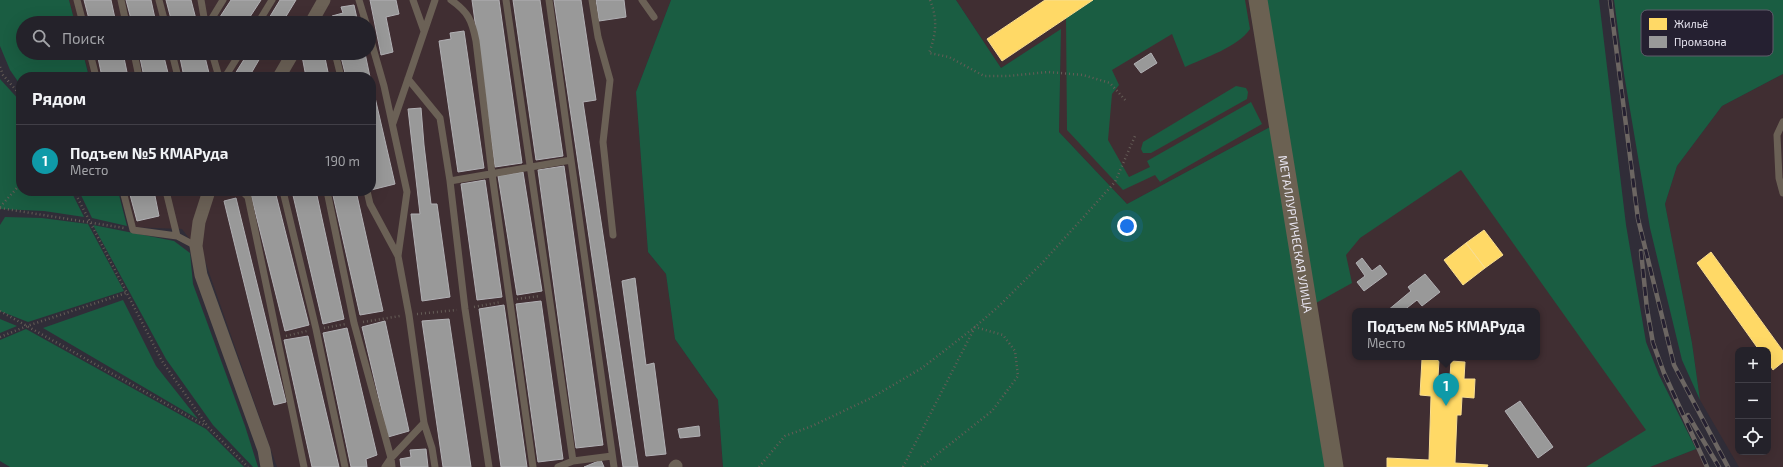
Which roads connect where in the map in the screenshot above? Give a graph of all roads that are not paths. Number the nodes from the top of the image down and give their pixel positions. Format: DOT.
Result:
graph roads {
  1 [pos="77,0"];
  2 [pos="121,0"];
  3 [pos="159,0"];
  4 [pos="201,0"];
  5 [pos="223,0"];
  6 [pos="272,0"];
  7 [pos="324,0"];
  8 [pos="359,0"];
  9 [pos="413,0"];
  10 [pos="435,0"];
  11 [pos="451,0"];
  12 [pos="506,0"];
  13 [pos="549,0"];
  14 [pos="592,0"];
  15 [pos="642,0"];
  16 [pos="1258,0"];
  17 [pos="81,16"];
  18 [pos="124,16"];
  19 [pos="163,16"];
  20 [pos="204,16"];
  21 [pos="213,16"];
  22 [pos="262,16"];
  23 [pos="315,16"];
  24 [pos="364,16"];
  25 [pos="654,17"];
  26 [pos="424,31"];
  27 [pos="92,60"];
  28 [pos="135,60"];
  29 [pos="174,60"];
  30 [pos="214,60"];
  31 [pos="236,60"];
  32 [pos="289,60"];
  33 [pos="337,60"];
  34 [pos="376,60"];
  35 [pos="95,72"];
  36 [pos="138,72"];
  37 [pos="177,72"];
  38 [pos="218,72"];
  39 [pos="228,72"];
  40 [pos="282,72"];
  41 [pos="340,72"];
  42 [pos="408,79"];
  43 [pos="1783,122"];
  44 [pos="393,124"];
  45 [pos="571,160"];
  46 [pos="531,168"];
  47 [pos="492,174"];
  48 [pos="450,181"];
  49 [pos="1783,193"];
  50 [pos="125,196"];
  51 [pos="167,196"];
  52 [pos="207,196"];
  53 [pos="247,196"];
  54 [pos="284,196"];
  55 [pos="328,196"];
  56 [pos="368,196"];
  57 [pos="613,235"];
  58 [pos="177,236"];
  59 [pos="196,246"];
  60 [pos="398,256"];
  61 [pos="424,423"];
  62 [pos="612,456"];
  63 [pos="390,458"];
  64 [pos="573,461"];
  65 [pos="268,467"];
  66 [pos="304,467"];
  67 [pos="345,467"];
  68 [pos="385,467"];
  69 [pos="392,467"];
  70 [pos="435,467"];
  71 [pos="489,467"];
  72 [pos="533,467"];
  73 [pos="558,467"];
  74 [pos="614,467"];
  75 [pos="1334,467"];
  1 -- 17 [label="lane"];
  2 -- 18 [label="lane"];
  3 -- 19 [label="lane"];
  4 -- 20 [label="lane"];
  5 -- 21 [label="lane"];
  6 -- 22 [label="lane"];
  7 -- 23 [label="street"];
  8 -- 24 [label="lane"];
  9 -- 26 [label="lane"];
  10 -- 26 [label="lane"];
  11 -- 47 [label="lane"];
  12 -- 46 [label="lane"];
  13 -- 45 [label="lane"];
  14 -- 57 [label="lane"];
  15 -- 25 [label="lane"];
  16 -- 75 [label="street, МЕТАЛЛУРГИЧЕСКАЯ УЛИЦА"];
  26 -- 42 [label="lane"];
  27 -- 35 [label="lane"];
  28 -- 36 [label="lane"];
  29 -- 37 [label="lane"];
  30 -- 38 [label="lane"];
  31 -- 39 [label="lane"];
  32 -- 40 [label="street"];
  33 -- 41 [label="lane"];
  34 -- 44 [label="lane"];
  42 -- 44 [label="lane"];
  42 -- 48 [label="lane"];
  43 -- 49 [label="lane"];
  44 -- 60 [label="lane"];
  45 -- 46 [label="lane"];
  45 -- 62 [label="lane"];
  46 -- 47 [label="lane"];
  46 -- 64 [label="lane"];
  47 -- 48 [label="lane"];
  47 -- 72 [label="lane"];
  48 -- 71 [label="lane"];
  50 -- 58 [label="lane"];
  51 -- 58 [label="lane"];
  52 -- 59 [label="street"];
  53 -- 66 [label="lane"];
  54 -- 67 [label="lane"];
  55 -- 63 [label="lane"];
  56 -- 60 [label="lane"];
  58 -- 59 [label="lane"];
  59 -- 65 [label="street"];
  60 -- 61 [label="lane"];
  61 -- 63 [label="lane"];
  61 -- 70 [label="lane"];
  62 -- 64 [label="lane"];
  62 -- 74 [label="lane"];
  63 -- 68 [label="lane"];
  63 -- 69 [label="lane"];
  64 -- 73 [label="lane"];
}
